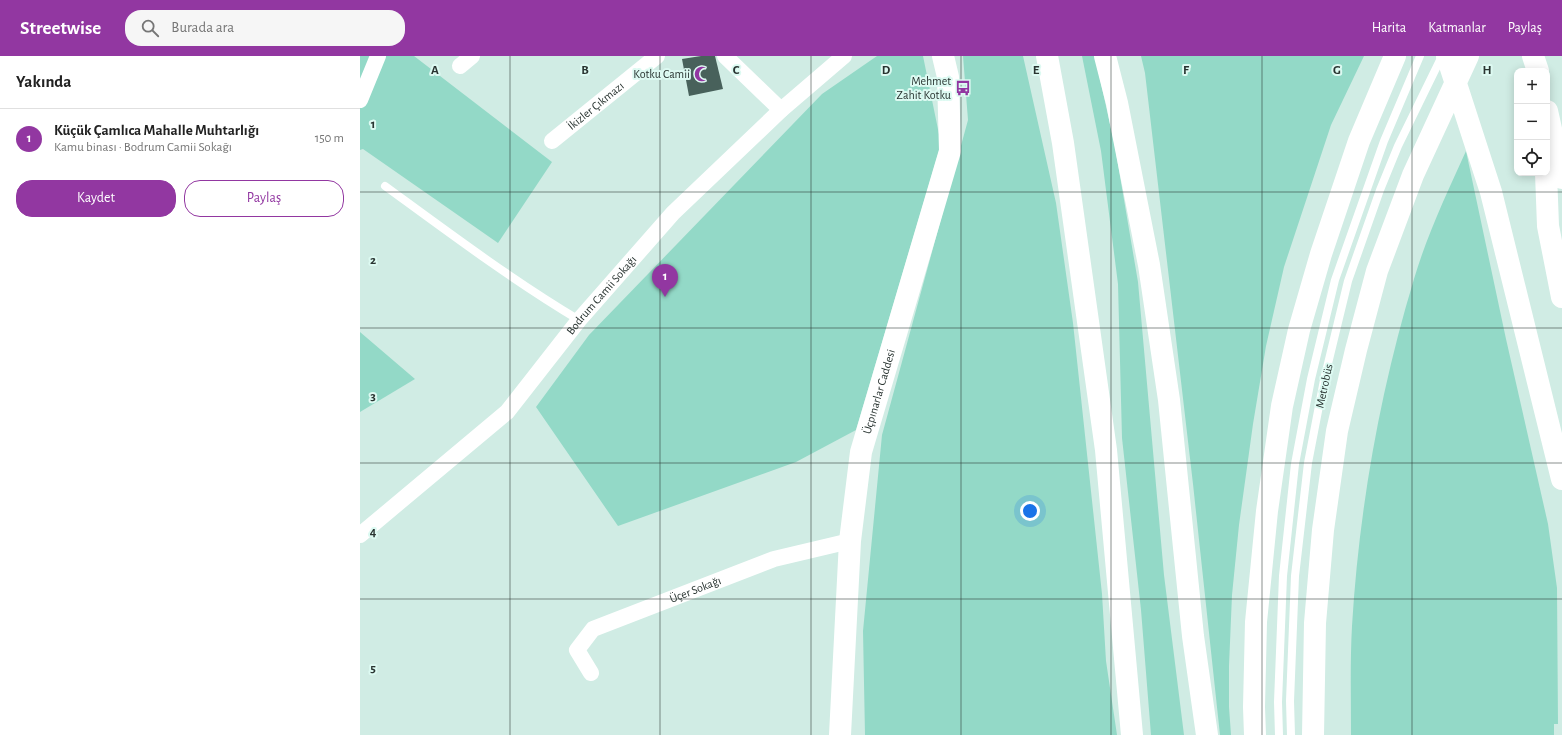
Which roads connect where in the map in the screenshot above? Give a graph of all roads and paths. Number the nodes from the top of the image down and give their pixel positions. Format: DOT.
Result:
graph roads {
  1 [pos="378,56"];
  2 [pos="657,56"];
  3 [pos="725,56"];
  4 [pos="844,56"];
  5 [pos="943,56"];
  6 [pos="1048,56"];
  7 [pos="1105,56"];
  8 [pos="1395,56"];
  9 [pos="1420,56"];
  10 [pos="1442,56"];
  11 [pos="1448,56"];
  12 [pos="1468,56"];
  13 [pos="1533,56"];
  14 [pos="1548,56"];
  15 [pos="1537,68"];
  16 [pos="1547,68"];
  17 [pos="360,100"];
  18 [pos="1548,104"];
  19 [pos="781,110"];
  20 [pos="1550,124"];
  21 [pos="552,141"];
  22 [pos="1562,147"];
  23 [pos="1546,176"];
  24 [pos="1562,178"];
  25 [pos="385,186"];
  26 [pos="1562,298"];
  27 [pos="579,320"];
  28 [pos="1562,479"];
  29 [pos="360,535"];
  30 [pos="850,541"];
  31 [pos="591,673"];
  32 [pos="840,735"];
  33 [pos="1132,735"];
  34 [pos="1207,735"];
  35 [pos="1256,735"];
  36 [pos="1279,735"];
  37 [pos="1291,735"];
  38 [pos="1313,735"];
  1 -- 17 [label="street"];
  2 -- 21 [label="street, İkizler Çıkmazı"];
  3 -- 19 [label="street"];
  4 -- 19 [label="street, Bodrum Camii Sokağı"];
  5 -- 30 [label="main road, Üçpınarlar Caddesi"];
  6 -- 33 [label="main road"];
  7 -- 34 [label="main road"];
  8 -- 35 [label="main road"];
  9 -- 36 [label="lane, Metrobüs"];
  10 -- 37 [label="lane, Metrobüs"];
  11 -- 28 [label="main road"];
  12 -- 38 [label="main road"];
  13 -- 15 [label="main road"];
  14 -- 16 [label="main road"];
  18 -- 22 [label="main road"];
  19 -- 27 [label="street, Bodrum Camii Sokağı"];
  20 -- 24 [label="main road"];
  23 -- 26 [label="main road"];
  25 -- 27 [label="lane"];
  27 -- 29 [label="street, Bodrum Camii Sokağı"];
  30 -- 31 [label="street, Üçer Sokağı"];
  30 -- 32 [label="main road, Üçpınarlar Caddesi"];
}
